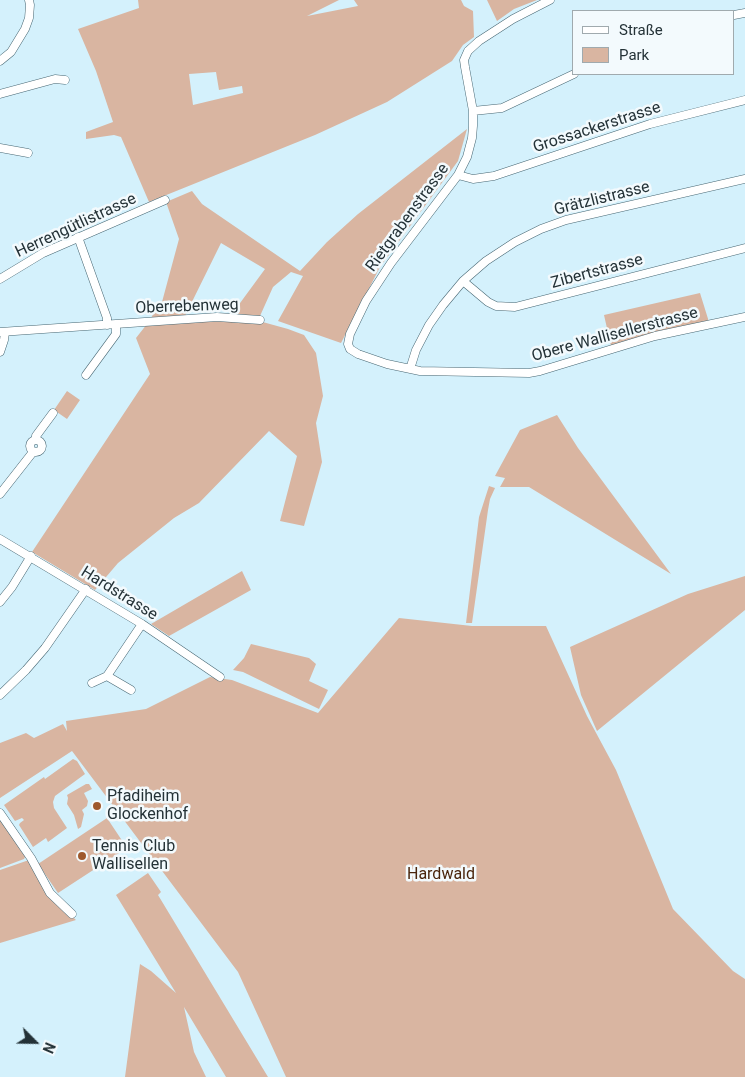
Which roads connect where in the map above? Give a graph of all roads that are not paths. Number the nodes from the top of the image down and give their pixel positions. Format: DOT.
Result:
graph roads {
  1 [pos="29,0"];
  2 [pos="550,0"];
  3 [pos="0,61"];
  4 [pos="572,75"];
  5 [pos="65,80"];
  6 [pos="0,94"];
  7 [pos="745,100"];
  8 [pos="473,111"];
  9 [pos="0,148"];
  10 [pos="28,153"];
  11 [pos="458,175"];
  12 [pos="745,179"];
  13 [pos="164,200"];
  14 [pos="78,236"];
  15 [pos="745,248"];
  16 [pos="0,279"];
  17 [pos="463,281"];
  18 [pos="745,318"];
  19 [pos="260,320"];
  20 [pos="116,324"];
  21 [pos="107,325"];
  22 [pos="2,332"];
  23 [pos="348,344"];
  24 [pos="0,352"];
  25 [pos="410,369"];
  26 [pos="86,375"];
  27 [pos="53,413"];
  28 [pos="0,494"];
  29 [pos="0,539"];
  30 [pos="31,556"];
  31 [pos="86,589"];
  32 [pos="0,602"];
  33 [pos="142,624"];
  34 [pos="108,676"];
  35 [pos="220,677"];
  36 [pos="92,683"];
  37 [pos="131,690"];
  38 [pos="0,695"];
  39 [pos="0,813"];
  40 [pos="72,914"];
  1 -- 3 [label="street"];
  2 -- 8 [label="street, Rietgrabenstrasse"];
  4 -- 8 [label="street"];
  5 -- 6 [label="street"];
  7 -- 11 [label="street, Grossackerstrasse"];
  8 -- 11 [label="street, Rietgrabenstrasse"];
  9 -- 10 [label="street"];
  11 -- 23 [label="street, Rietgrabenstrasse"];
  12 -- 17 [label="street, Grätzlistrasse"];
  13 -- 14 [label="street, Herrengütlistrasse"];
  14 -- 16 [label="street, Herrengütlistrasse"];
  14 -- 21 [label="street"];
  15 -- 17 [label="street, Zibertstrasse"];
  17 -- 25 [label="street, Grätzlistrasse"];
  18 -- 25 [label="street, Obere Wallisellerstrasse"];
  19 -- 20 [label="street, Oberrebenweg"];
  20 -- 21 [label="street, Oberrebenweg"];
  20 -- 26 [label="street, Oberrebenweg"];
  21 -- 22 [label="street, Oberrebenweg"];
  22 -- 24 [label="street"];
  23 -- 25 [label="street, Obere Wallisellerstrasse"];
  27 -- 28 [label="street"];
  29 -- 30 [label="street, Hardstrasse"];
  30 -- 31 [label="street, Hardstrasse"];
  30 -- 32 [label="street"];
  31 -- 33 [label="street, Hardstrasse"];
  31 -- 38 [label="street"];
  33 -- 34 [label="street"];
  33 -- 35 [label="street, Hardstrasse"];
  34 -- 36 [label="street"];
  34 -- 37 [label="street"];
  39 -- 40 [label="street"];
}
